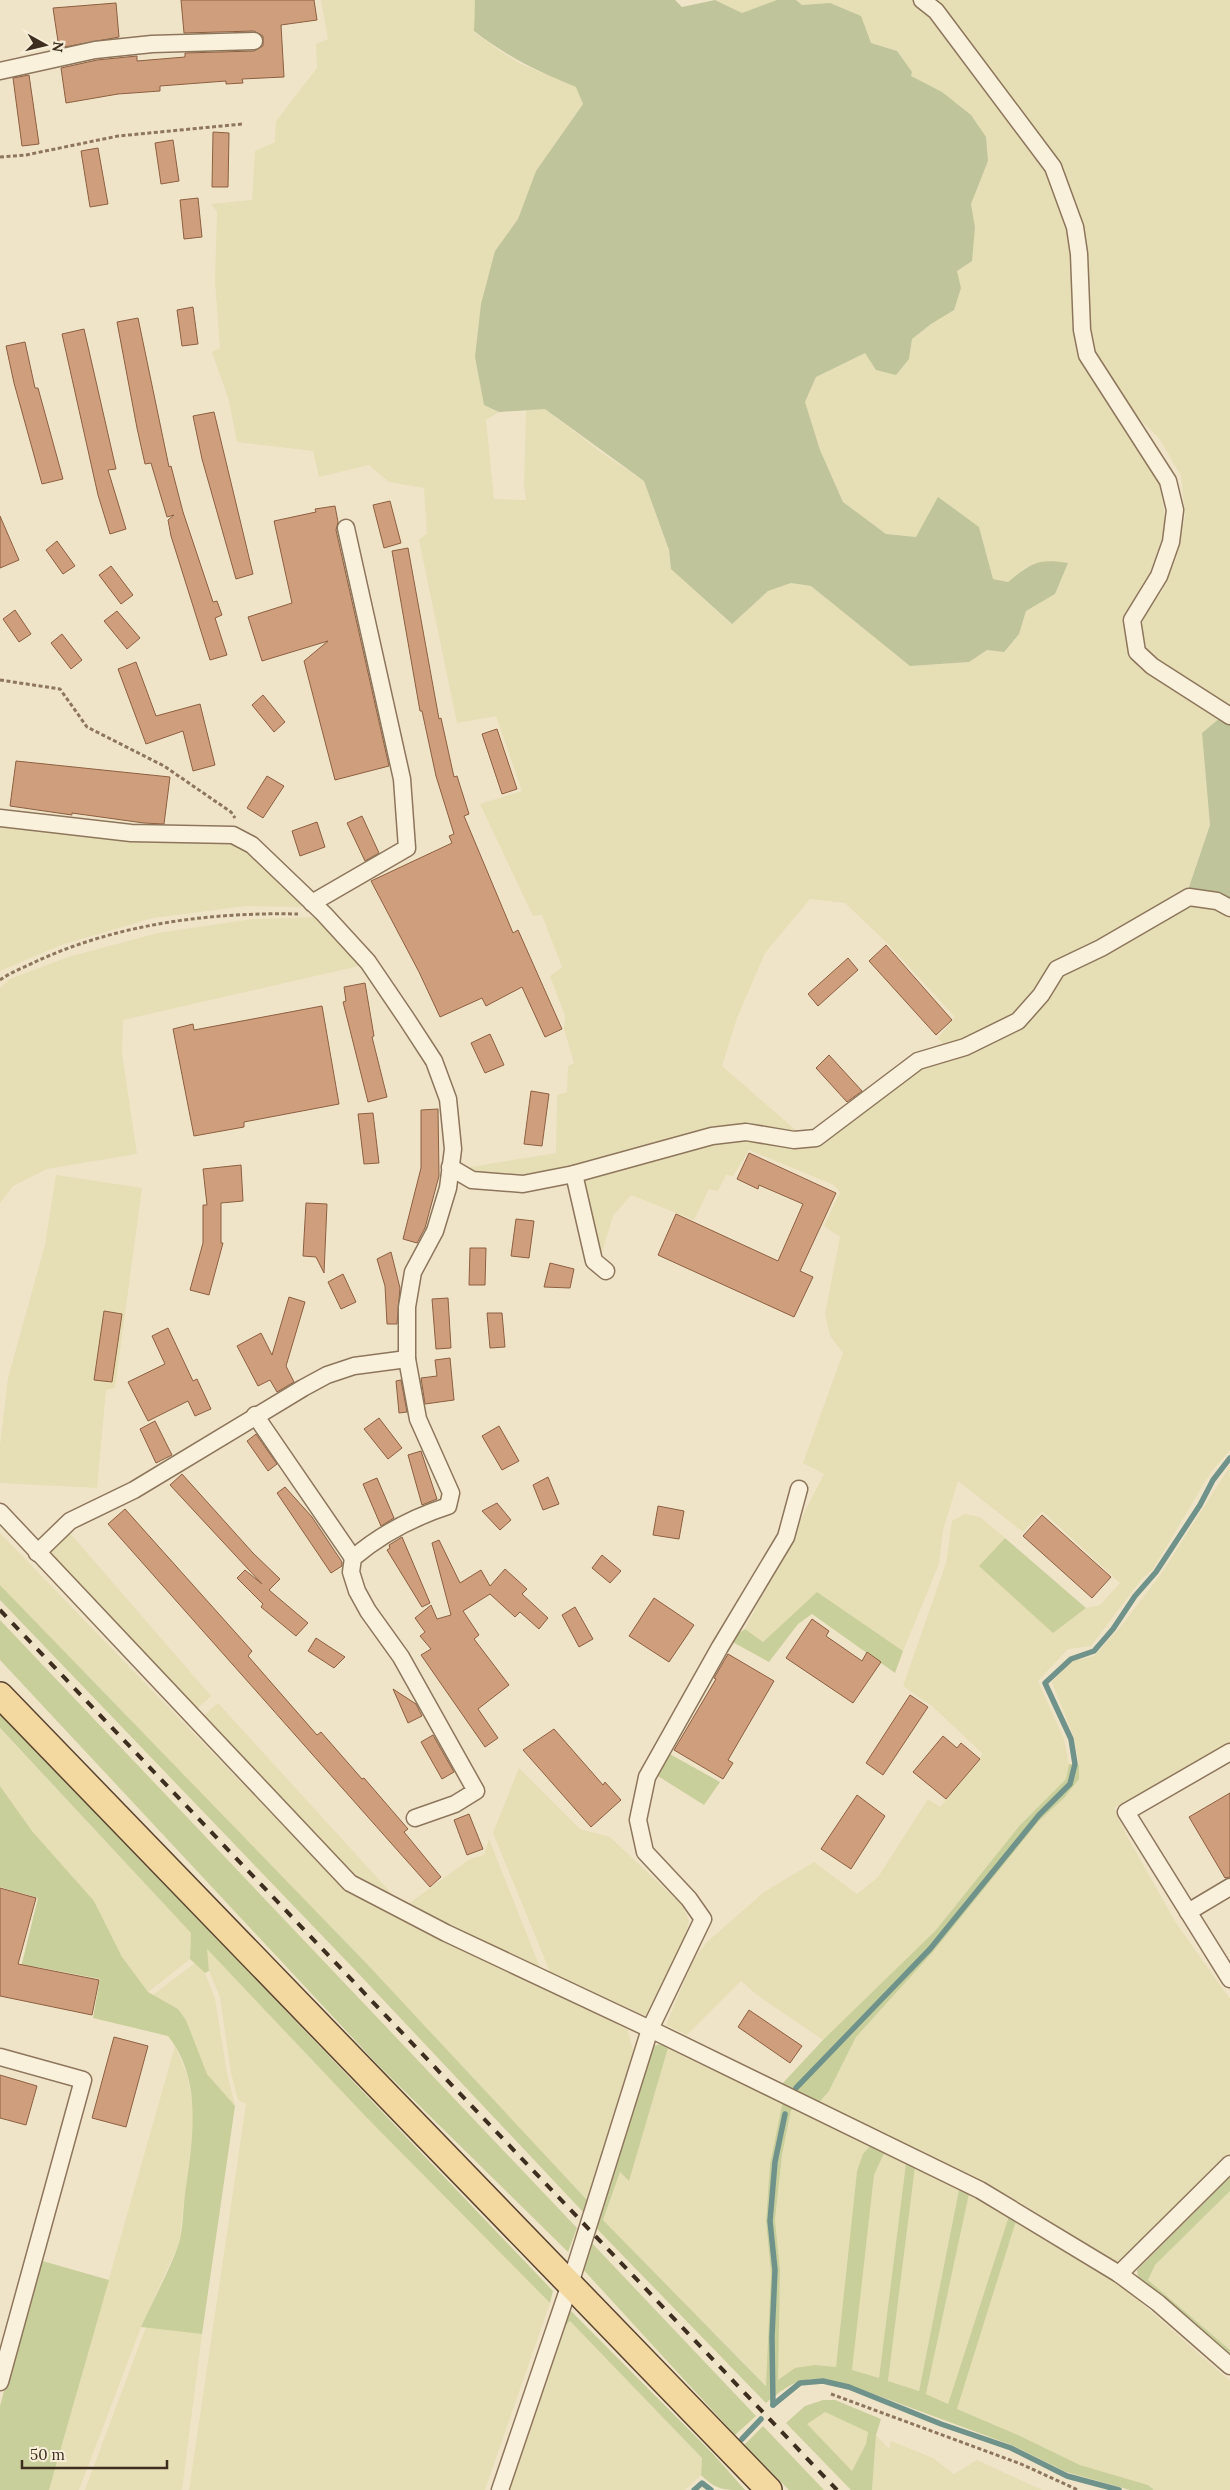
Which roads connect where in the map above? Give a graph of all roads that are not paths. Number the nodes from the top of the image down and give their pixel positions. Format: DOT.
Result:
graph roads {
  1 [pos="922,0"];
  2 [pos="254,41"];
  3 [pos="0,71"];
  4 [pos="346,528"];
  5 [pos="1230,716"];
  6 [pos="0,818"];
  7 [pos="312,903"];
  8 [pos="1230,908"];
  9 [pos="450,1167"];
  10 [pos="574,1174"];
  11 [pos="606,1271"];
  12 [pos="407,1359"];
  13 [pos="255,1415"];
  14 [pos="799,1489"];
  15 [pos="0,1512"];
  16 [pos="37,1553"];
  17 [pos="353,1558"];
  18 [pos="0,1695"];
  19 [pos="1230,1752"];
  20 [pos="415,1818"];
  21 [pos="1230,1887"];
  22 [pos="1188,1912"];
  23 [pos="1230,1979"];
  24 [pos="650,2029"];
  25 [pos="0,2057"];
  26 [pos="1230,2164"];
  27 [pos="1119,2274"];
  28 [pos="570,2284"];
  29 [pos="1230,2366"];
  30 [pos="0,2382"];
  31 [pos="500,2490"];
  32 [pos="769,2490"];
  1 -- 5 [label="street"];
  2 -- 3 [label="street"];
  4 -- 7 [label="street"];
  6 -- 7 [label="street"];
  7 -- 9 [label="street"];
  8 -- 10 [label="street"];
  9 -- 10 [label="street"];
  9 -- 12 [label="street"];
  10 -- 11 [label="street"];
  12 -- 13 [label="street"];
  12 -- 17 [label="street"];
  13 -- 16 [label="street"];
  13 -- 17 [label="street"];
  14 -- 24 [label="street"];
  15 -- 16 [label="street"];
  16 -- 24 [label="street"];
  17 -- 20 [label="street"];
  18 -- 28 [label="main road"];
  19 -- 22 [label="street"];
  21 -- 22 [label="street"];
  22 -- 23 [label="street"];
  24 -- 27 [label="street"];
  24 -- 28 [label="street"];
  25 -- 30 [label="street"];
  26 -- 27 [label="street"];
  27 -- 29 [label="street"];
  28 -- 31 [label="street"];
  28 -- 32 [label="main road"];
}
